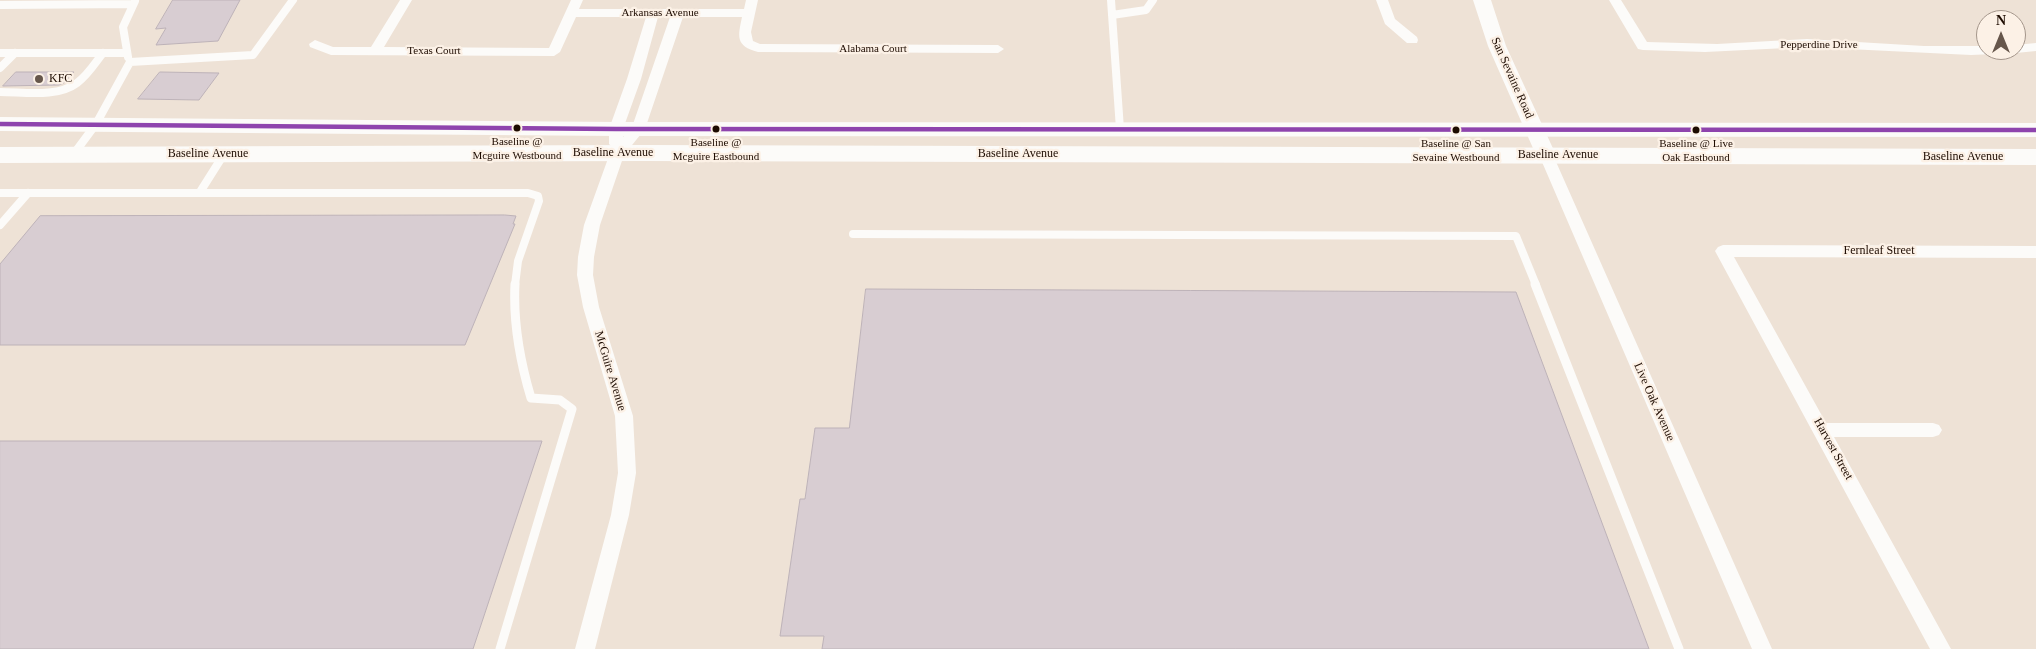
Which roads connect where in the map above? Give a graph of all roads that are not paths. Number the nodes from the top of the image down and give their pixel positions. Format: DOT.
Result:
graph roads {
  1 [pos="293,0"];
  2 [pos="406,0"];
  3 [pos="577,0"];
  4 [pos="752,0"];
  5 [pos="1111,0"];
  6 [pos="1153,0"];
  7 [pos="1382,0"];
  8 [pos="1482,0"];
  9 [pos="1615,0"];
  10 [pos="135,2"];
  11 [pos="0,4"];
  12 [pos="571,13"];
  13 [pos="654,13"];
  14 [pos="749,13"];
  15 [pos="1112,14"];
  16 [pos="676,19"];
  17 [pos="1412,40"];
  18 [pos="315,44"];
  19 [pos="998,50"];
  20 [pos="1976,50"];
  21 [pos="375,51"];
  22 [pos="0,53"];
  23 [pos="15,53"];
  24 [pos="103,53"];
  25 [pos="127,53"];
  26 [pos="130,62"];
  27 [pos="0,68"];
  28 [pos="0,92"];
  29 [pos="0,124"];
  30 [pos="96,124"];
  31 [pos="616,128"];
  32 [pos="638,128"];
  33 [pos="1120,129"];
  34 [pos="1534,130"];
  35 [pos="2036,130"];
  36 [pos="617,153"];
  37 [pos="224,154"];
  38 [pos="0,155"];
  39 [pos="73,155"];
  40 [pos="1546,155"];
  41 [pos="2036,157"];
  42 [pos="28,192"];
  43 [pos="200,192"];
  44 [pos="0,193"];
  45 [pos="0,225"];
  46 [pos="853,234"];
  47 [pos="1723,251"];
  48 [pos="2036,252"];
  49 [pos="1822,430"];
  50 [pos="1932,430"];
  51 [pos="500,649"];
  52 [pos="584,649"];
  53 [pos="1679,649"];
  54 [pos="1762,649"];
  55 [pos="1941,649"];
  1 -- 26 [label="lane"];
  2 -- 21 [label="street"];
  3 -- 12 [label="street"];
  4 -- 14 [label="street"];
  5 -- 15 [label="lane"];
  6 -- 15 [label="lane"];
  7 -- 17 [label="street"];
  8 -- 34 [label="street, San Sevaine Road"];
  9 -- 20 [label="street, Pepperdine Drive"];
  10 -- 11 [label="lane"];
  10 -- 25 [label="lane"];
  12 -- 13 [label="street, Arkansas Avenue"];
  12 -- 21 [label="street, Texas Court"];
  13 -- 16 [label="street, Arkansas Avenue"];
  13 -- 31 [label="street, McGuire Avenue"];
  14 -- 16 [label="street, Arkansas Avenue"];
  14 -- 19 [label="street, Alabama Court"];
  15 -- 33 [label="lane"];
  16 -- 32 [label="street, McGuire Avenue"];
  18 -- 21 [label="street, Texas Court"];
  22 -- 23 [label="lane"];
  23 -- 24 [label="lane"];
  23 -- 27 [label="lane"];
  24 -- 25 [label="lane"];
  24 -- 28 [label="lane"];
  25 -- 26 [label="lane"];
  26 -- 30 [label="lane"];
  29 -- 30 [label="main road, Baseline Avenue"];
  30 -- 31 [label="main road, Baseline Avenue"];
  30 -- 39 [label="lane"];
  31 -- 32 [label="main road, Baseline Avenue"];
  31 -- 36 [label="street, McGuire Avenue"];
  32 -- 33 [label="main road, Baseline Avenue"];
  32 -- 36 [label="street, McGuire Avenue"];
  33 -- 34 [label="main road, Baseline Avenue"];
  34 -- 35 [label="main road, Baseline Avenue"];
  34 -- 40 [label="street, San Sevaine Road"];
  36 -- 37 [label="main road, Baseline Avenue"];
  36 -- 40 [label="main road, Baseline Avenue"];
  36 -- 52 [label="street, McGuire Avenue"];
  37 -- 39 [label="main road, Baseline Avenue"];
  37 -- 43 [label="lane"];
  38 -- 39 [label="main road, Baseline Avenue"];
  40 -- 41 [label="main road, Baseline Avenue"];
  40 -- 54 [label="street, Live Oak Avenue"];
  42 -- 43 [label="lane"];
  42 -- 44 [label="lane"];
  42 -- 45 [label="lane"];
  43 -- 51 [label="lane"];
  46 -- 53 [label="lane"];
  47 -- 48 [label="street, Fernleaf Street"];
  47 -- 49 [label="street, Harvest Street"];
  49 -- 50 [label="street"];
  49 -- 55 [label="street, Harvest Street"];
}
